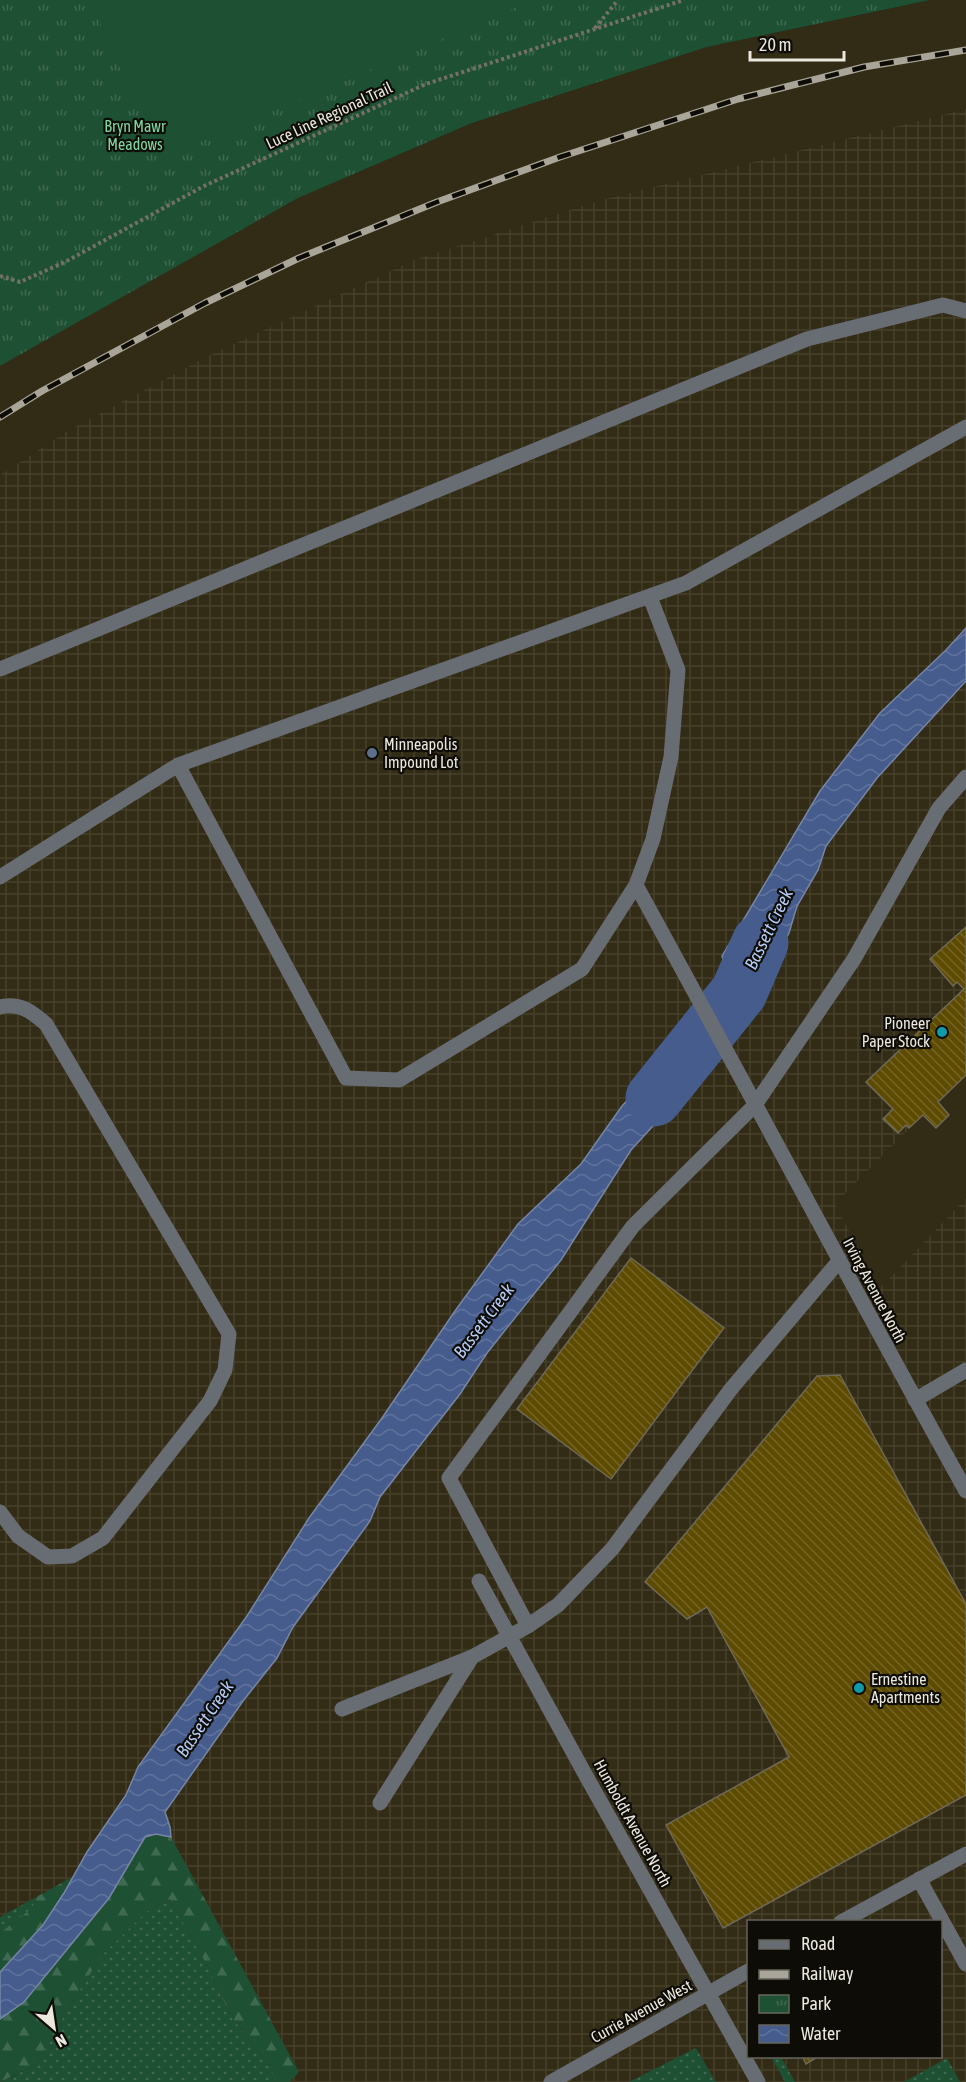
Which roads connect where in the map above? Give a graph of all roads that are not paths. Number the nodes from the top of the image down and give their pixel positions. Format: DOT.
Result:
graph roads {
  1 [pos="966,311"];
  2 [pos="966,427"];
  3 [pos="650,597"];
  4 [pos="0,669"];
  5 [pos="178,765"];
  6 [pos="966,777"];
  7 [pos="0,877"];
  8 [pos="636,885"];
  9 [pos="0,1006"];
  10 [pos="755,1105"];
  11 [pos="839,1261"];
  12 [pos="966,1370"];
  13 [pos="915,1400"];
  14 [pos="966,1491"];
  15 [pos="0,1512"];
  16 [pos="479,1581"];
  17 [pos="528,1626"];
  18 [pos="509,1636"];
  19 [pos="472,1657"];
  20 [pos="342,1709"];
  21 [pos="380,1803"];
  22 [pos="966,1854"];
  23 [pos="919,1879"];
  24 [pos="845,1920"];
  25 [pos="942,1920"];
  26 [pos="942,1921"];
  27 [pos="966,1964"];
  28 [pos="747,1972"];
  29 [pos="708,1994"];
  30 [pos="551,2082"];
  31 [pos="758,2082"];
  1 -- 4 [label="street"];
  2 -- 3 [label="street"];
  3 -- 5 [label="street"];
  3 -- 8 [label="street"];
  5 -- 7 [label="street"];
  5 -- 8 [label="street"];
  6 -- 10 [label="street"];
  8 -- 10 [label="street, Irving Avenue North"];
  9 -- 15 [label="street"];
  10 -- 11 [label="street, Irving Avenue North"];
  10 -- 17 [label="street"];
  11 -- 13 [label="street, Irving Avenue North"];
  11 -- 17 [label="street"];
  12 -- 13 [label="street"];
  13 -- 14 [label="street, Irving Avenue North"];
  16 -- 18 [label="street, Humboldt Avenue North"];
  17 -- 18 [label="street"];
  18 -- 19 [label="street"];
  18 -- 29 [label="street, Humboldt Avenue North"];
  19 -- 20 [label="street"];
  19 -- 21 [label="street"];
  22 -- 23 [label="street"];
  23 -- 24 [label="street"];
  23 -- 25 [label="street"];
  26 -- 27 [label="street"];
  28 -- 29 [label="street, Currie Avenue West"];
  29 -- 30 [label="street, Currie Avenue West"];
  29 -- 31 [label="street, Humboldt Avenue North"];
}
